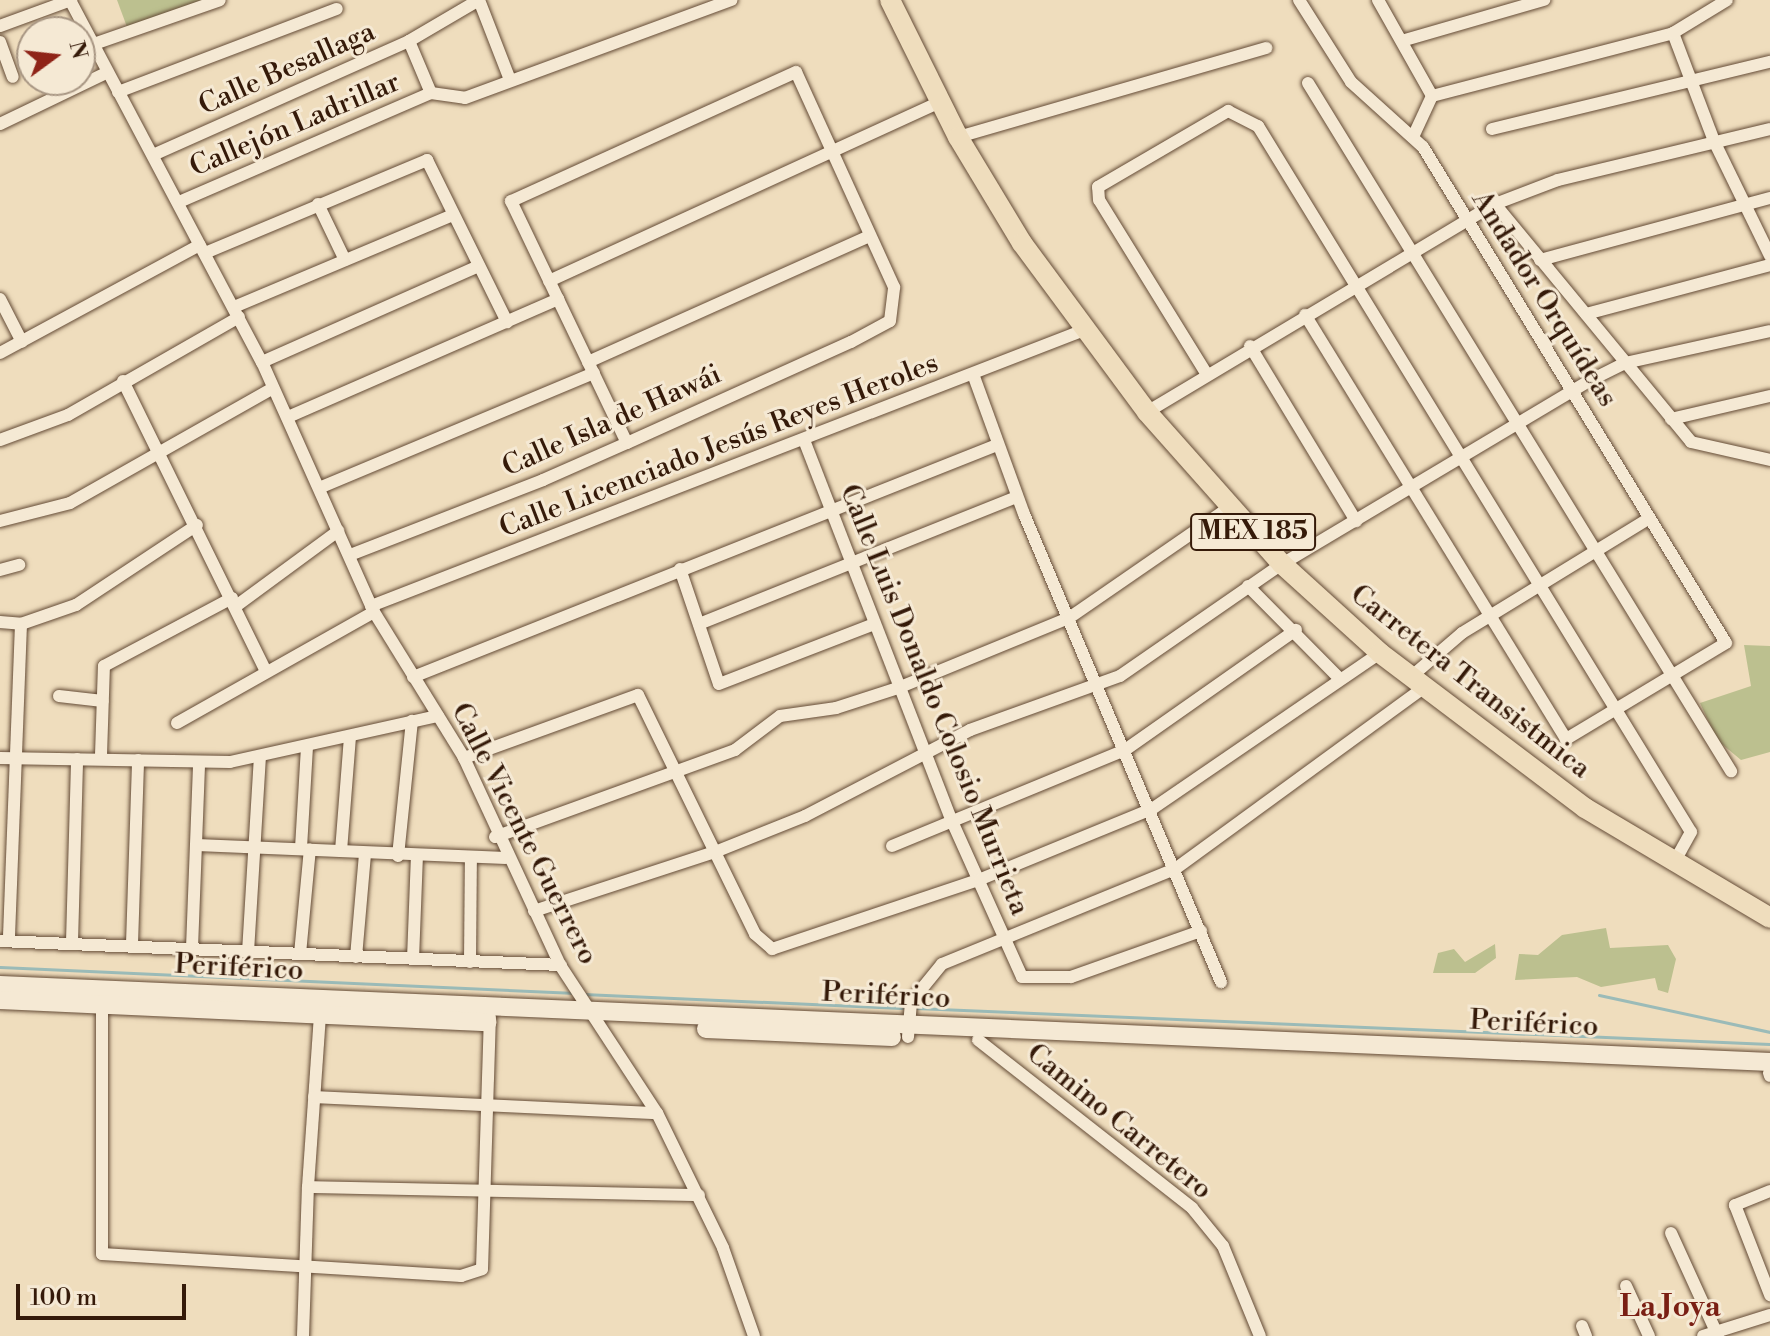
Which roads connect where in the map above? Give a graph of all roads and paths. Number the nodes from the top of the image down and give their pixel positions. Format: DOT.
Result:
graph roads {
  1 [pos="70,0"];
  2 [pos="220,0"];
  3 [pos="479,0"];
  4 [pos="732,0"];
  5 [pos="890,0"];
  6 [pos="1299,0"];
  7 [pos="1378,0"];
  8 [pos="1544,0"];
  9 [pos="1727,0"];
  10 [pos="704,3"];
  11 [pos="337,9"];
  12 [pos="0,26"];
  13 [pos="1673,33"];
  14 [pos="1405,40"];
  15 [pos="409,41"];
  16 [pos="0,42"];
  17 [pos="96,43"];
  18 [pos="1266,48"];
  19 [pos="96,49"];
  20 [pos="1770,62"];
  21 [pos="106,73"];
  22 [pos="13,77"];
  23 [pos="510,80"];
  24 [pos="1691,82"];
  25 [pos="1308,83"];
  26 [pos="118,92"];
  27 [pos="431,93"];
  28 [pos="1432,96"];
  29 [pos="940,102"];
  30 [pos="0,124"];
  31 [pos="1492,129"];
  32 [pos="1770,129"];
  33 [pos="958,137"];
  34 [pos="1413,137"];
  35 [pos="1714,141"];
  36 [pos="833,153"];
  37 [pos="153,155"];
  38 [pos="1770,198"];
  39 [pos="179,202"];
  40 [pos="318,204"];
  41 [pos="1495,204"];
  42 [pos="1746,204"];
  43 [pos="453,215"];
  44 [pos="1467,220"];
  45 [pos="870,236"];
  46 [pos="202,249"];
  47 [pos="1413,253"];
  48 [pos="1770,256"];
  49 [pos="345,260"];
  50 [pos="1540,260"];
  51 [pos="1770,265"];
  52 [pos="479,266"];
  53 [pos="549,281"];
  54 [pos="1355,285"];
  55 [pos="0,299"];
  56 [pos="558,299"];
  57 [pos="236,312"];
  58 [pos="1586,314"];
  59 [pos="1305,315"];
  60 [pos="507,322"];
  61 [pos="1084,330"];
  62 [pos="1770,331"];
  63 [pos="22,342"];
  64 [pos="1250,346"];
  65 [pos="0,353"];
  66 [pos="262,362"];
  67 [pos="1625,363"];
  68 [pos="591,367"];
  69 [pos="1206,373"];
  70 [pos="973,374"];
  71 [pos="123,381"];
  72 [pos="273,388"];
  73 [pos="1573,392"];
  74 [pos="1770,396"];
  75 [pos="1147,412"];
  76 [pos="288,417"];
  77 [pos="1671,419"];
  78 [pos="1518,423"];
  79 [pos="0,440"];
  80 [pos="804,440"];
  81 [pos="627,443"];
  82 [pos="997,445"];
  83 [pos="161,452"];
  84 [pos="1462,456"];
  85 [pos="1770,460"];
  86 [pos="319,488"];
  87 [pos="1408,488"];
  88 [pos="1017,497"];
  89 [pos="1230,507"];
  90 [pos="829,509"];
  91 [pos="1650,518"];
  92 [pos="0,521"];
  93 [pos="1356,521"];
  94 [pos="197,525"];
  95 [pos="338,531"];
  96 [pos="1598,550"];
  97 [pos="350,555"];
  98 [pos="1282,564"];
  99 [pos="19,565"];
  100 [pos="851,566"];
  101 [pos="680,569"];
  102 [pos="0,570"];
  103 [pos="1541,585"];
  104 [pos="1248,586"];
  105 [pos="234,602"];
  106 [pos="373,609"];
  107 [pos="1488,616"];
  108 [pos="1069,618"];
  109 [pos="0,622"];
  110 [pos="21,624"];
  111 [pos="699,624"];
  112 [pos="872,625"];
  113 [pos="1296,630"];
  114 [pos="1380,653"];
  115 [pos="266,672"];
  116 [pos="413,677"];
  117 [pos="1339,678"];
  118 [pos="1672,679"];
  119 [pos="1419,682"];
  120 [pos="1098,685"];
  121 [pos="898,688"];
  122 [pos="59,696"];
  123 [pos="103,701"];
  124 [pos="1617,712"];
  125 [pos="438,716"];
  126 [pos="412,721"];
  127 [pos="177,723"];
  128 [pos="350,736"];
  129 [pos="307,747"];
  130 [pos="1125,750"];
  131 [pos="926,751"];
  132 [pos="101,755"];
  133 [pos="260,757"];
  134 [pos="0,758"];
  135 [pos="464,758"];
  136 [pos="16,759"];
  137 [pos="77,759"];
  138 [pos="138,760"];
  139 [pos="199,763"];
  140 [pos="673,771"];
  141 [pos="1731,771"];
  142 [pos="1152,809"];
  143 [pos="0,817"];
  144 [pos="14,817"];
  145 [pos="951,819"];
  146 [pos="495,837"];
  147 [pos="197,845"];
  148 [pos="892,846"];
  149 [pos="253,848"];
  150 [pos="306,849"];
  151 [pos="341,851"];
  152 [pos="715,852"];
  153 [pos="365,854"];
  154 [pos="398,856"];
  155 [pos="417,857"];
  156 [pos="471,857"];
  157 [pos="506,858"];
  158 [pos="1673,864"];
  159 [pos="6,866"];
  160 [pos="1175,869"];
  161 [pos="981,879"];
  162 [pos="6,905"];
  163 [pos="534,911"];
  164 [pos="1770,918"];
  165 [pos="1201,931"];
  166 [pos="1005,939"];
  167 [pos="5,941"];
  168 [pos="72,942"];
  169 [pos="132,944"];
  170 [pos="192,948"];
  171 [pos="248,952"];
  172 [pos="300,954"];
  173 [pos="356,957"];
  174 [pos="413,959"];
  175 [pos="470,962"];
  176 [pos="560,965"];
  177 [pos="1221,982"];
  178 [pos="0,985"];
  179 [pos="0,1000"];
  180 [pos="102,1005"];
  181 [pos="320,1015"];
  182 [pos="490,1016"];
  183 [pos="596,1018"];
  184 [pos="910,1020"];
  185 [pos="978,1040"];
  186 [pos="1374,1050"];
  187 [pos="1394,1052"];
  188 [pos="1770,1062"];
  189 [pos="1770,1074"];
  190 [pos="314,1097"];
  191 [pos="489,1107"];
  192 [pos="657,1113"];
  193 [pos="308,1187"];
  194 [pos="1770,1191"];
  195 [pos="487,1194"];
  196 [pos="699,1195"];
  197 [pos="1671,1233"];
  198 [pos="307,1267"];
  199 [pos="1626,1286"];
  200 [pos="1770,1295"];
  201 [pos="1770,1315"];
  202 [pos="1717,1334"];
  203 [pos="303,1336"];
  204 [pos="754,1336"];
  205 [pos="1260,1336"];
  206 [pos="1649,1336"];
  207 [pos="1703,1336"];
  1 -- 12 [label="street"];
  2 -- 17 [label="street"];
  3 -- 15 [label="street, Calle Besallaga"];
  3 -- 23 [label="street"];
  4 -- 10 [label="street"];
  5 -- 29 [label="main road, Carretera Transistmica / MEX 185"];
  6 -- 34 [label="street, Andador Orquídeas"];
  7 -- 14 [label="street"];
  8 -- 14 [label="street"];
  9 -- 13 [label="street"];
  10 -- 23 [label="street"];
  11 -- 26 [label="street"];
  13 -- 24 [label="street"];
  13 -- 28 [label="street"];
  14 -- 28 [label="street"];
  15 -- 27 [label="street"];
  15 -- 37 [label="street, Calle Besallaga"];
  16 -- 22 [label="street"];
  18 -- 33 [label="street"];
  19 -- 21 [label="street"];
  20 -- 24 [label="street"];
  21 -- 26 [label="street"];
  21 -- 30 [label="street"];
  23 -- 27 [label="street"];
  24 -- 31 [label="street"];
  24 -- 35 [label="street"];
  25 -- 47 [label="street"];
  26 -- 37 [label="street"];
  27 -- 39 [label="street, Callejón Ladrillar"];
  28 -- 34 [label="street"];
  29 -- 33 [label="main road, Carretera Transistmica / MEX 185"];
  29 -- 36 [label="street"];
  32 -- 35 [label="street"];
  33 -- 61 [label="main road, Carretera Transistmica / MEX 185"];
  34 -- 44 [label="street, Andador Orquídeas"];
  35 -- 41 [label="street"];
  35 -- 42 [label="street"];
  36 -- 45 [label="street"];
  36 -- 53 [label="street"];
  36 -- 53 [label="street"];
  37 -- 39 [label="street"];
  38 -- 42 [label="street"];
  39 -- 46 [label="street"];
  40 -- 43 [label="street"];
  40 -- 46 [label="street"];
  40 -- 49 [label="street"];
  41 -- 44 [label="street"];
  41 -- 50 [label="street"];
  42 -- 48 [label="street"];
  42 -- 50 [label="street"];
  43 -- 49 [label="street"];
  43 -- 52 [label="street"];
  44 -- 47 [label="street"];
  44 -- 73 [label="street, Andador Orquídeas"];
  45 -- 68 [label="street"];
  45 -- 81 [label="street, Calle Isla de Hawái"];
  46 -- 57 [label="street, Calle Vicente Guerrero"];
  46 -- 63 [label="street"];
  47 -- 54 [label="street"];
  47 -- 78 [label="street"];
  49 -- 57 [label="street"];
  50 -- 58 [label="street"];
  51 -- 58 [label="street"];
  52 -- 60 [label="street"];
  52 -- 66 [label="street"];
  53 -- 56 [label="street"];
  54 -- 59 [label="street"];
  54 -- 69 [label="street"];
  54 -- 84 [label="street"];
  55 -- 63 [label="street"];
  56 -- 60 [label="street"];
  56 -- 68 [label="street"];
  57 -- 66 [label="street, Calle Vicente Guerrero"];
  57 -- 71 [label="street"];
  58 -- 67 [label="street"];
  59 -- 64 [label="street"];
  59 -- 87 [label="street"];
  60 -- 76 [label="street"];
  61 -- 70 [label="street, Calle Licenciado Jesús Reyes Heroles"];
  61 -- 75 [label="main road, Carretera Transistmica / MEX 185"];
  62 -- 67 [label="street"];
  63 -- 65 [label="street"];
  64 -- 69 [label="street"];
  64 -- 93 [label="street"];
  66 -- 72 [label="street, Calle Vicente Guerrero"];
  67 -- 73 [label="street"];
  67 -- 77 [label="street"];
  68 -- 81 [label="street"];
  68 -- 86 [label="street"];
  69 -- 75 [label="street"];
  70 -- 80 [label="street, Calle Licenciado Jesús Reyes Heroles"];
  70 -- 82 [label="street"];
  71 -- 79 [label="street"];
  71 -- 83 [label="street"];
  72 -- 76 [label="street, Calle Vicente Guerrero"];
  72 -- 83 [label="street"];
  73 -- 78 [label="street"];
  73 -- 91 [label="street, Andador Orquídeas"];
  74 -- 77 [label="street"];
  75 -- 89 [label="main road, Carretera Transistmica / MEX 185"];
  76 -- 86 [label="street, Calle Vicente Guerrero"];
  77 -- 85 [label="street"];
  78 -- 84 [label="street"];
  78 -- 96 [label="street"];
  80 -- 90 [label="street, Calle Luis Donaldo Colosio Murrieta"];
  80 -- 106 [label="street, Calle Licenciado Jesús Reyes Heroles"];
  81 -- 97 [label="street, Calle Isla de Hawái"];
  82 -- 88 [label="street"];
  82 -- 90 [label="street"];
  83 -- 92 [label="street"];
  83 -- 94 [label="street"];
  84 -- 87 [label="street"];
  84 -- 103 [label="street"];
  86 -- 95 [label="street, Calle Vicente Guerrero"];
  87 -- 93 [label="street"];
  87 -- 107 [label="street"];
  88 -- 100 [label="street"];
  88 -- 108 [label="street"];
  89 -- 98 [label="main road, Carretera Transistmica / MEX 185"];
  89 -- 108 [label="street"];
  90 -- 100 [label="street, Calle Luis Donaldo Colosio Murrieta"];
  90 -- 101 [label="street"];
  91 -- 96 [label="street"];
  91 -- 118 [label="street, Andador Orquídeas"];
  93 -- 98 [label="street"];
  94 -- 105 [label="street"];
  94 -- 110 [label="street"];
  95 -- 97 [label="street, Calle Vicente Guerrero"];
  95 -- 105 [label="street"];
  96 -- 103 [label="street"];
  96 -- 118 [label="street"];
  97 -- 106 [label="street, Calle Vicente Guerrero"];
  98 -- 104 [label="street"];
  98 -- 114 [label="main road, Carretera Transistmica / MEX 185"];
  99 -- 102 [label="street"];
  100 -- 111 [label="street"];
  100 -- 112 [label="street, Calle Luis Donaldo Colosio Murrieta"];
  101 -- 111 [label="street"];
  101 -- 116 [label="street"];
  103 -- 107 [label="street"];
  103 -- 124 [label="street"];
  104 -- 113 [label="street"];
  104 -- 120 [label="street"];
  105 -- 115 [label="street"];
  105 -- 123 [label="street"];
  106 -- 115 [label="street, Calle Licenciado Jesús Reyes Heroles"];
  106 -- 116 [label="street, Calle Vicente Guerrero"];
  107 -- 119 [label="street"];
  107 -- 124 [label="street"];
  108 -- 120 [label="street"];
  108 -- 121 [label="street"];
  109 -- 110 [label="street"];
  110 -- 136 [label="street"];
  111 -- 112 [label="street"];
  112 -- 121 [label="street, Calle Luis Donaldo Colosio Murrieta"];
  113 -- 117 [label="street"];
  113 -- 130 [label="street"];
  114 -- 117 [label="street"];
  114 -- 119 [label="main road, Carretera Transistmica / MEX 185"];
  115 -- 127 [label="street, Calle Licenciado Jesús Reyes Heroles"];
  116 -- 125 [label="street, Calle Vicente Guerrero"];
  117 -- 142 [label="street"];
  118 -- 124 [label="street"];
  118 -- 141 [label="street"];
  119 -- 158 [label="main road, Carretera Transistmica / MEX 185"];
  119 -- 160 [label="street"];
  120 -- 130 [label="street"];
  120 -- 131 [label="street"];
  121 -- 131 [label="street, Calle Luis Donaldo Colosio Murrieta"];
  121 -- 140 [label="street"];
  122 -- 123 [label="street"];
  123 -- 132 [label="street"];
  124 -- 158 [label="street"];
  125 -- 126 [label="street"];
  125 -- 135 [label="street, Calle Vicente Guerrero"];
  126 -- 128 [label="street"];
  126 -- 154 [label="street"];
  128 -- 129 [label="street"];
  128 -- 151 [label="street"];
  129 -- 133 [label="street"];
  129 -- 150 [label="street"];
  130 -- 142 [label="street"];
  130 -- 145 [label="street"];
  131 -- 145 [label="street, Calle Luis Donaldo Colosio Murrieta"];
  131 -- 152 [label="street"];
  132 -- 137 [label="street"];
  132 -- 138 [label="street"];
  133 -- 139 [label="street"];
  133 -- 149 [label="street"];
  134 -- 136 [label="street"];
  135 -- 140 [label="street"];
  135 -- 146 [label="street, Calle Vicente Guerrero"];
  136 -- 137 [label="street"];
  136 -- 144 [label="street"];
  137 -- 168 [label="street"];
  138 -- 139 [label="street"];
  138 -- 169 [label="street"];
  139 -- 147 [label="street"];
  140 -- 146 [label="street"];
  140 -- 152 [label="street"];
  142 -- 160 [label="street"];
  142 -- 161 [label="street"];
  143 -- 144 [label="street"];
  144 -- 159 [label="street"];
  145 -- 148 [label="street"];
  145 -- 161 [label="street, Calle Luis Donaldo Colosio Murrieta"];
  146 -- 157 [label="street, Calle Vicente Guerrero"];
  147 -- 149 [label="street"];
  147 -- 170 [label="street"];
  149 -- 150 [label="street"];
  149 -- 171 [label="street"];
  150 -- 151 [label="street"];
  150 -- 172 [label="street"];
  151 -- 153 [label="street"];
  152 -- 161 [label="street"];
  152 -- 163 [label="street"];
  153 -- 154 [label="street"];
  153 -- 173 [label="street"];
  154 -- 155 [label="street"];
  155 -- 156 [label="street"];
  155 -- 174 [label="street"];
  156 -- 157 [label="street"];
  156 -- 175 [label="street"];
  157 -- 163 [label="street, Calle Vicente Guerrero"];
  158 -- 164 [label="main road, Carretera Transistmica / MEX 185"];
  159 -- 162 [label="street"];
  160 -- 165 [label="street"];
  160 -- 166 [label="street"];
  161 -- 166 [label="street, Calle Luis Donaldo Colosio Murrieta"];
  162 -- 167 [label="street"];
  163 -- 176 [label="street, Calle Vicente Guerrero"];
  165 -- 166 [label="street, Calle Luis Donaldo Colosio Murrieta"];
  165 -- 177 [label="street"];
  166 -- 184 [label="street"];
  167 -- 168 [label="street"];
  168 -- 169 [label="street"];
  169 -- 170 [label="street"];
  170 -- 171 [label="street"];
  171 -- 172 [label="street"];
  172 -- 173 [label="street"];
  173 -- 174 [label="street"];
  174 -- 175 [label="street"];
  175 -- 176 [label="street"];
  176 -- 183 [label="street, Calle Vicente Guerrero"];
  178 -- 182 [label="main road, Periférico"];
  179 -- 180 [label="main road, Periférico"];
  180 -- 181 [label="main road, Periférico"];
  180 -- 198 [label="street"];
  181 -- 182 [label="main road, Periférico"];
  181 -- 190 [label="street"];
  182 -- 183 [label="main road, Periférico"];
  182 -- 191 [label="street"];
  183 -- 184 [label="main road, Periférico"];
  183 -- 192 [label="street, Calle Vicente Guerrero"];
  184 -- 185 [label="main road, Periférico"];
  184 -- 186 [label="main road, Periférico"];
  185 -- 186 [label="main road, Periférico"];
  185 -- 205 [label="street, Camino Carretero"];
  186 -- 187 [label="main road, Periférico"];
  187 -- 188 [label="main road, Periférico"];
  187 -- 189 [label="main road, Periférico"];
  190 -- 191 [label="street"];
  190 -- 193 [label="street"];
  191 -- 192 [label="street"];
  191 -- 195 [label="street"];
  192 -- 196 [label="street, Calle Vicente Guerrero"];
  193 -- 195 [label="street"];
  193 -- 198 [label="street"];
  194 -- 200 [label="street"];
  195 -- 196 [label="street"];
  195 -- 198 [label="street"];
  196 -- 204 [label="street, Calle Vicente Guerrero"];
  197 -- 202 [label="street"];
  198 -- 203 [label="street"];
  199 -- 206 [label="street"];
  201 -- 202 [label="street"];
  202 -- 207 [label="street"];
}
